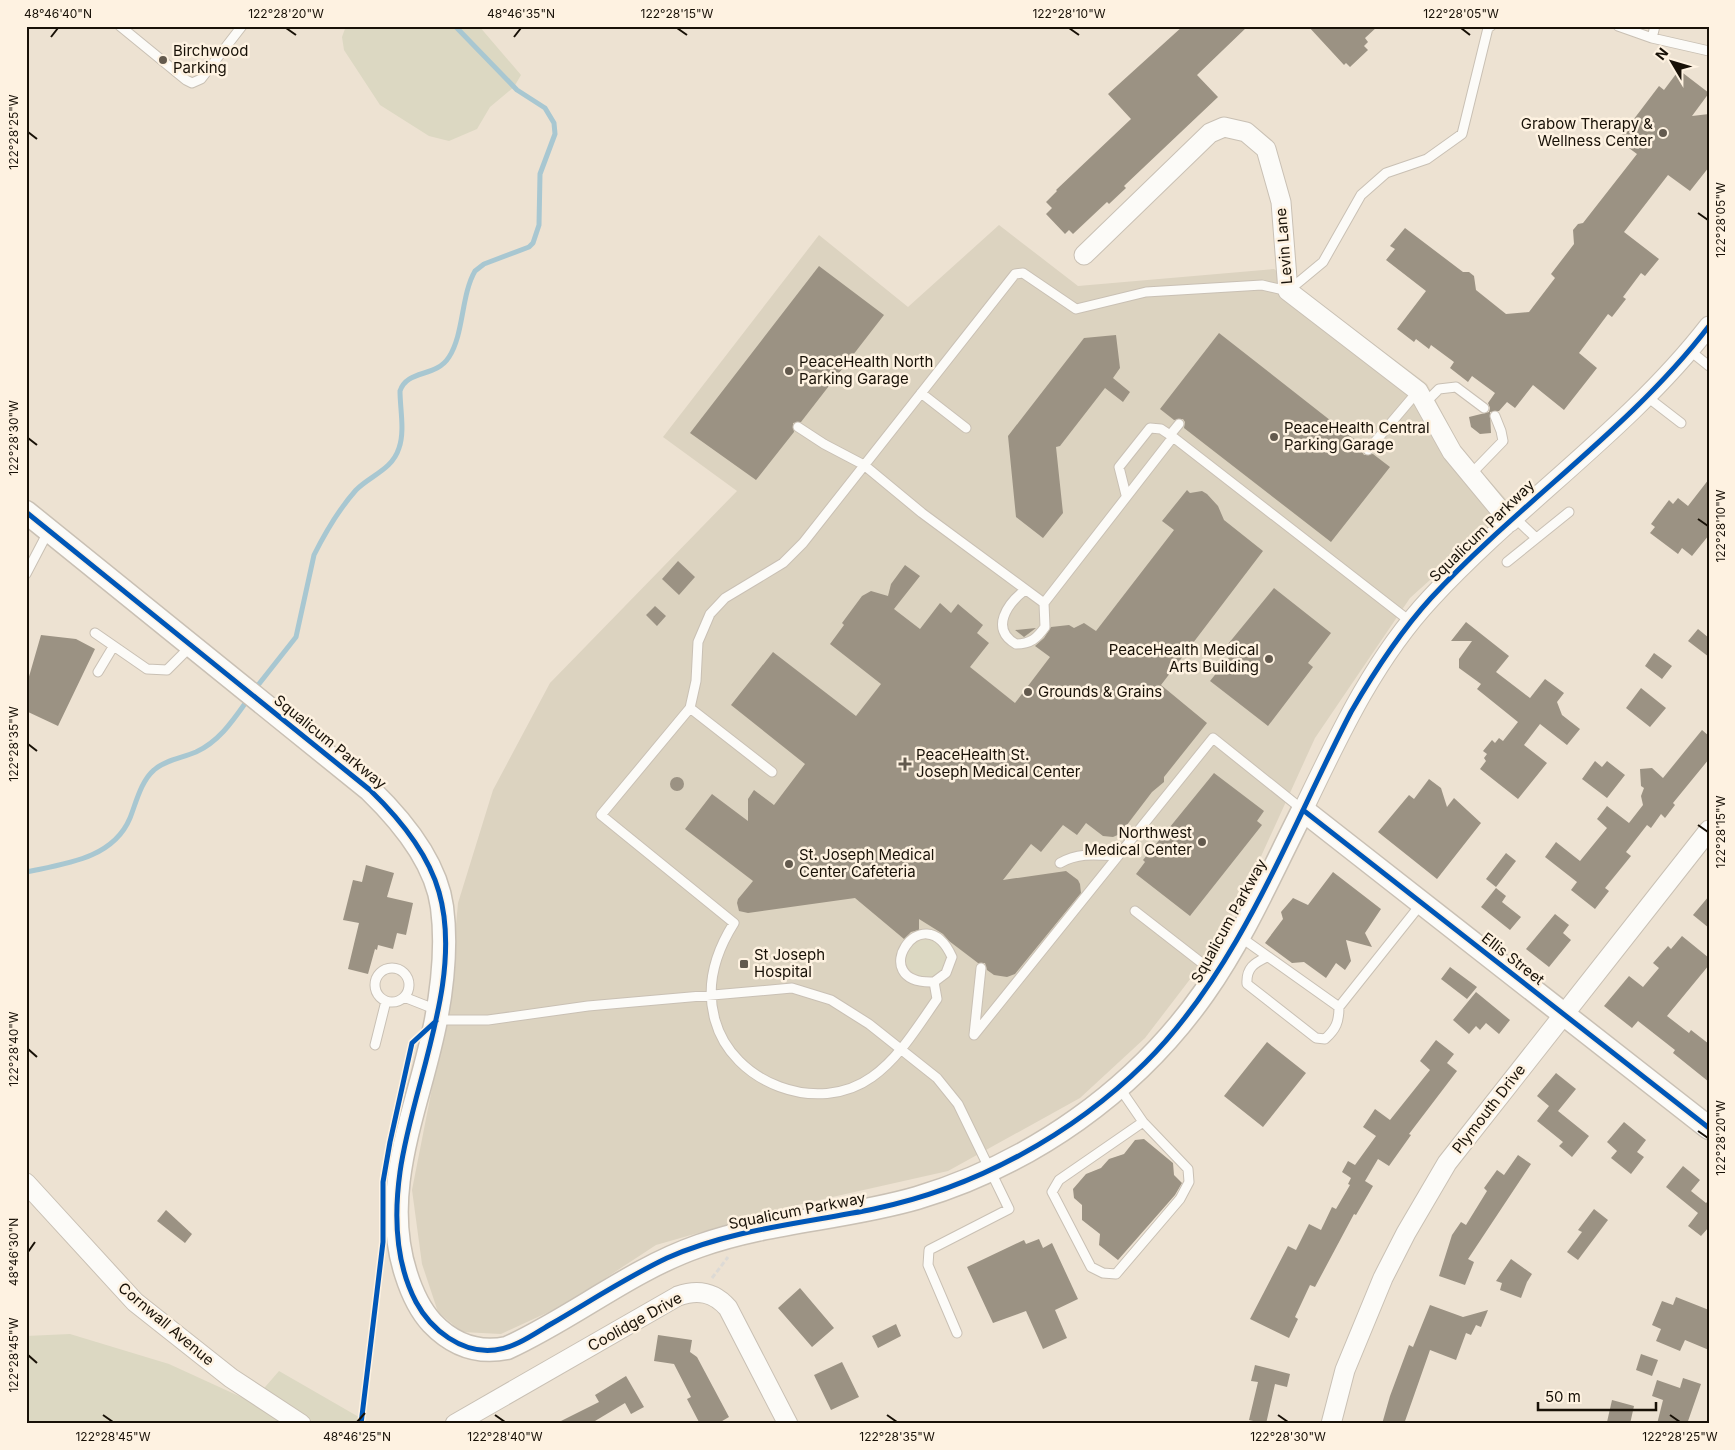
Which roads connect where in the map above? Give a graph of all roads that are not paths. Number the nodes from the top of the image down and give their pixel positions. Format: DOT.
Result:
graph roads {
  1 [pos="120,26"];
  2 [pos="242,26"];
  3 [pos="1491,26"];
  4 [pos="1618,26"];
  5 [pos="1655,26"];
  6 [pos="1652,38"];
  7 [pos="1709,52"];
  8 [pos="1084,255"];
  9 [pos="1288,291"];
  10 [pos="1709,326"];
  11 [pos="1689,350"];
  12 [pos="1709,366"];
  13 [pos="921,393"];
  14 [pos="1422,396"];
  15 [pos="1646,396"];
  16 [pos="1484,408"];
  17 [pos="1495,416"];
  18 [pos="1681,423"];
  19 [pos="1179,424"];
  20 [pos="798,427"];
  21 [pos="966,428"];
  22 [pos="1172,436"];
  23 [pos="1368,450"];
  24 [pos="864,465"];
  25 [pos="1471,474"];
  26 [pos="1126,496"];
  27 [pos="26,512"];
  28 [pos="1568,512"];
  29 [pos="1512,519"];
  30 [pos="49,530"];
  31 [pos="1535,538"];
  32 [pos="1507,562"];
  33 [pos="26,574"];
  34 [pos="1025,590"];
  35 [pos="1044,603"];
  36 [pos="1411,622"];
  37 [pos="95,633"];
  38 [pos="191,646"];
  39 [pos="113,647"];
  40 [pos="98,672"];
  41 [pos="690,708"];
  42 [pos="772,772"];
  43 [pos="1303,810"];
  44 [pos="1709,830"];
  45 [pos="1118,856"];
  46 [pos="1060,863"];
  47 [pos="1422,903"];
  48 [pos="1135,911"];
  49 [pos="1239,936"];
  50 [pos="1267,956"];
  51 [pos="981,968"];
  52 [pos="1216,974"];
  53 [pos="934,982"];
  54 [pos="712,995"];
  55 [pos="404,997"];
  56 [pos="386,1001"];
  57 [pos="1339,1007"];
  58 [pos="1564,1014"];
  59 [pos="437,1015"];
  60 [pos="375,1045"];
  61 [pos="901,1049"];
  62 [pos="1119,1087"];
  63 [pos="1143,1122"];
  64 [pos="1709,1128"];
  65 [pos="991,1169"];
  66 [pos="26,1183"];
  67 [pos="957,1333"];
  68 [pos="301,1424"];
  69 [pos="455,1424"];
  70 [pos="788,1424"];
  71 [pos="1331,1424"];
  1 -- 2 [label="lane"];
  3 -- 9 [label="lane"];
  4 -- 6 [label="lane"];
  5 -- 6 [label="lane"];
  6 -- 7 [label="lane"];
  8 -- 9 [label="street, Levin Lane"];
  9 -- 13 [label="lane"];
  9 -- 14 [label="street, Levin Lane"];
  10 -- 11 [label="street, Squalicum Parkway"];
  11 -- 12 [label="lane"];
  11 -- 15 [label="street, Squalicum Parkway"];
  13 -- 21 [label="lane"];
  13 -- 24 [label="lane"];
  14 -- 16 [label="lane"];
  14 -- 23 [label="lane"];
  14 -- 25 [label="street, Levin Lane"];
  15 -- 18 [label="lane"];
  15 -- 29 [label="street, Squalicum Parkway"];
  17 -- 25 [label="lane"];
  19 -- 22 [label="lane"];
  20 -- 24 [label="lane"];
  22 -- 26 [label="lane"];
  22 -- 26 [label="lane"];
  22 -- 36 [label="lane"];
  24 -- 34 [label="lane"];
  24 -- 41 [label="lane"];
  25 -- 29 [label="street, Levin Lane"];
  26 -- 35 [label="lane"];
  27 -- 30 [label="street, Squalicum Parkway"];
  28 -- 31 [label="lane"];
  29 -- 31 [label="lane"];
  29 -- 36 [label="street, Squalicum Parkway"];
  30 -- 33 [label="lane"];
  30 -- 38 [label="street, Squalicum Parkway"];
  31 -- 32 [label="lane"];
  34 -- 35 [label="lane"];
  34 -- 35 [label="lane"];
  36 -- 43 [label="street, Squalicum Parkway"];
  37 -- 39 [label="lane"];
  38 -- 39 [label="lane"];
  38 -- 59 [label="street, Squalicum Parkway"];
  39 -- 40 [label="lane"];
  41 -- 42 [label="lane"];
  41 -- 54 [label="lane"];
  43 -- 45 [label="lane"];
  43 -- 47 [label="street, Ellis Street"];
  43 -- 49 [label="street, Squalicum Parkway"];
  44 -- 58 [label="street, Plymouth Drive"];
  45 -- 46 [label="lane"];
  45 -- 51 [label="lane"];
  47 -- 57 [label="lane"];
  47 -- 58 [label="street, Ellis Street"];
  48 -- 52 [label="lane"];
  49 -- 50 [label="lane"];
  49 -- 52 [label="street, Squalicum Parkway"];
  50 -- 57 [label="lane"];
  50 -- 57 [label="lane"];
  52 -- 62 [label="street, Squalicum Parkway"];
  53 -- 53 [label="lane"];
  53 -- 61 [label="lane"];
  54 -- 59 [label="lane"];
  54 -- 61 [label="lane"];
  54 -- 61 [label="lane"];
  55 -- 56 [label="lane"];
  55 -- 56 [label="lane"];
  55 -- 59 [label="lane"];
  56 -- 60 [label="lane"];
  58 -- 64 [label="street, Ellis Street"];
  58 -- 71 [label="street, Plymouth Drive"];
  59 -- 65 [label="street, Squalicum Parkway"];
  61 -- 65 [label="lane"];
  62 -- 63 [label="lane"];
  62 -- 65 [label="street, Squalicum Parkway"];
  63 -- 63 [label="lane"];
  65 -- 67 [label="lane"];
  66 -- 68 [label="street, Cornwall Avenue"];
  69 -- 70 [label="street, Coolidge Drive"];
}
